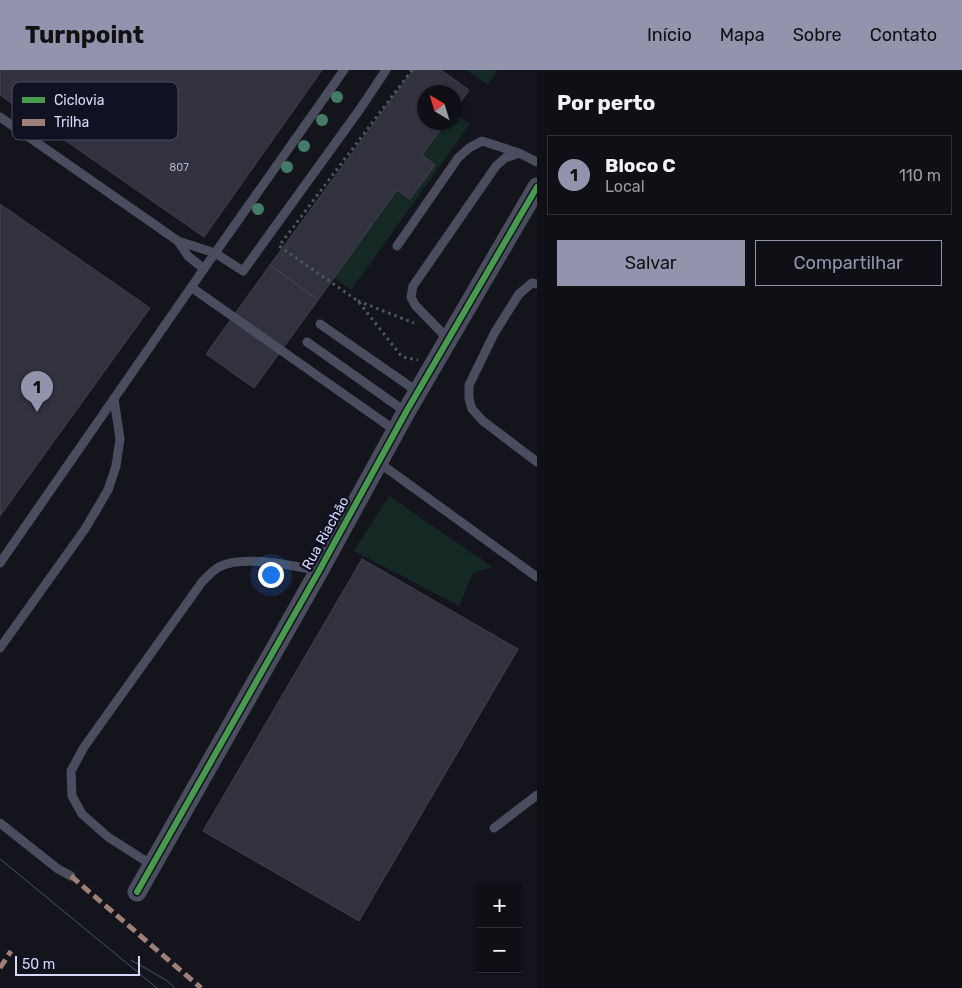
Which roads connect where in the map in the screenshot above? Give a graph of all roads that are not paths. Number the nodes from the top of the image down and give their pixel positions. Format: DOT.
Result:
graph roads {
  1 [pos="344,70"];
  2 [pos="386,70"];
  3 [pos="0,117"];
  4 [pos="12,125"];
  5 [pos="33,140"];
  6 [pos="519,153"];
  7 [pos="537,162"];
  8 [pos="537,187"];
  9 [pos="178,241"];
  10 [pos="397,246"];
  11 [pos="215,252"];
  12 [pos="204,269"];
  13 [pos="537,284"];
  14 [pos="191,287"];
  15 [pos="320,324"];
  16 [pos="449,340"];
  17 [pos="307,342"];
  18 [pos="418,392"];
  19 [pos="114,399"];
  20 [pos="406,412"];
  21 [pos="396,431"];
  22 [pos="378,462"];
  23 [pos="537,462"];
  24 [pos="0,563"];
  25 [pos="319,571"];
  26 [pos="537,577"];
  27 [pos="0,648"];
  28 [pos="537,795"];
  29 [pos="0,823"];
  30 [pos="494,828"];
  31 [pos="152,865"];
  32 [pos="71,876"];
  33 [pos="137,892"];
  1 -- 11 [label="lane"];
  2 -- 11 [label="lane"];
  3 -- 4 [label="lane"];
  5 -- 9 [label="lane"];
  6 -- 7 [label="lane"];
  6 -- 10 [label="lane"];
  6 -- 16 [label="lane"];
  8 -- 16 [label="street, Rua Riachão"];
  9 -- 11 [label="lane"];
  9 -- 12 [label="lane"];
  11 -- 12 [label="lane"];
  12 -- 14 [label="lane"];
  13 -- 23 [label="lane"];
  14 -- 19 [label="lane"];
  14 -- 21 [label="lane"];
  15 -- 18 [label="lane"];
  16 -- 18 [label="street, Rua Riachão"];
  17 -- 20 [label="lane"];
  18 -- 20 [label="street, Rua Riachão"];
  19 -- 24 [label="lane"];
  19 -- 27 [label="lane"];
  20 -- 21 [label="street, Rua Riachão"];
  21 -- 22 [label="street, Rua Riachão"];
  22 -- 25 [label="street, Rua Riachão"];
  22 -- 26 [label="lane"];
  25 -- 31 [label="street, Rua Riachão"];
  25 -- 31 [label="lane"];
  28 -- 30 [label="lane"];
  29 -- 32 [label="lane"];
  31 -- 33 [label="street, Rua Riachão"];
}
